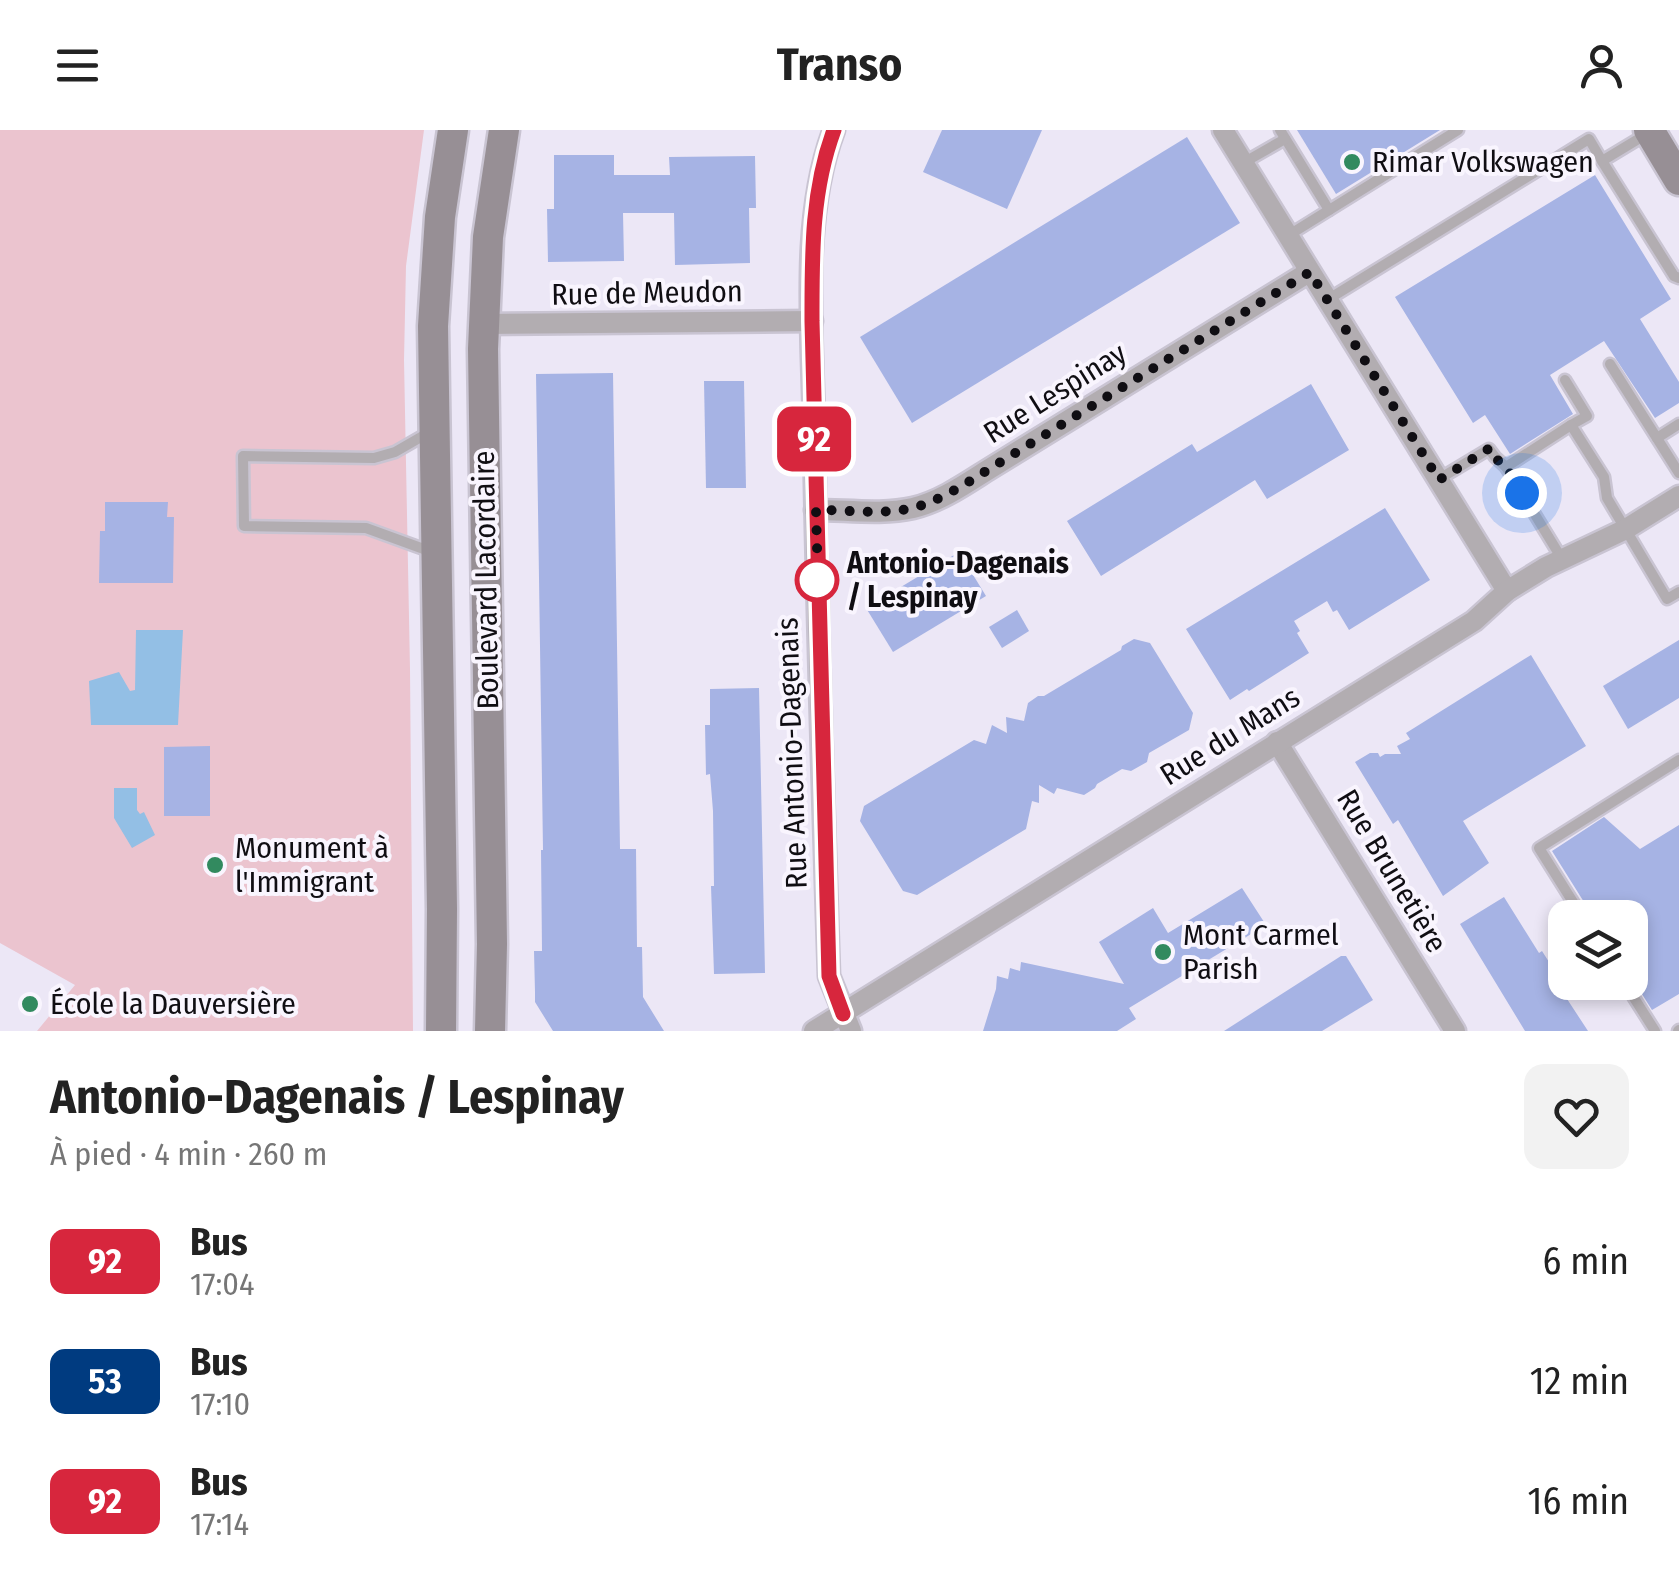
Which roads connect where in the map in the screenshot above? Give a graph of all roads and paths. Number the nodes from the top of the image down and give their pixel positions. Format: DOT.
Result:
graph roads {
  1 [pos="452,130"];
  2 [pos="504,130"];
  3 [pos="834,130"];
  4 [pos="1223,130"];
  5 [pos="1458,130"];
  6 [pos="1650,131"];
  7 [pos="1282,134"];
  8 [pos="1602,161"];
  9 [pos="1243,163"];
  10 [pos="1679,180"];
  11 [pos="1329,210"];
  12 [pos="1287,236"];
  13 [pos="1310,272"];
  14 [pos="1679,278"];
  15 [pos="1327,300"];
  16 [pos="812,321"];
  17 [pos="484,324"];
  18 [pos="1610,364"];
  19 [pos="1564,380"];
  20 [pos="1679,424"];
  21 [pos="1571,425"];
  22 [pos="434,430"];
  23 [pos="1657,438"];
  24 [pos="1506,467"];
  25 [pos="1679,473"];
  26 [pos="1439,480"];
  27 [pos="1679,496"];
  28 [pos="816,510"];
  29 [pos="1626,529"];
  30 [pos="436,554"];
  31 [pos="1562,560"];
  32 [pos="1507,590"];
  33 [pos="1679,592"];
  34 [pos="1277,742"];
  35 [pos="1679,760"];
  36 [pos="1572,900"];
  37 [pos="1635,1000"];
  38 [pos="847,1023"];
  39 [pos="1444,1027"];
  40 [pos="441,1031"];
  41 [pos="490,1031"];
  42 [pos="814,1031"];
  43 [pos="1655,1031"];
  1 -- 22 [label="main road, Boulevard Lacordaire"];
  2 -- 17 [label="main road, Boulevard Lacordaire"];
  3 -- 16 [label="street, Rue Antonio-Dagenais"];
  4 -- 9 [label="street"];
  5 -- 11 [label="lane"];
  6 -- 8 [label="lane"];
  6 -- 10 [label="main road"];
  7 -- 9 [label="lane"];
  7 -- 11 [label="lane"];
  8 -- 14 [label="lane"];
  8 -- 15 [label="lane"];
  9 -- 12 [label="street"];
  11 -- 12 [label="lane"];
  12 -- 13 [label="street"];
  13 -- 15 [label="street"];
  13 -- 28 [label="street, Rue Lespinay"];
  15 -- 26 [label="street"];
  16 -- 17 [label="street, Rue de Meudon"];
  16 -- 28 [label="street, Rue Antonio-Dagenais"];
  17 -- 41 [label="main road, Boulevard Lacordaire"];
  18 -- 23 [label="lane"];
  19 -- 21 [label="lane"];
  20 -- 23 [label="lane"];
  21 -- 24 [label="lane"];
  21 -- 29 [label="lane"];
  22 -- 30 [label="main road, Boulevard Lacordaire"];
  22 -- 30 [label="lane"];
  23 -- 25 [label="lane"];
  24 -- 26 [label="lane"];
  24 -- 31 [label="lane"];
  26 -- 32 [label="street"];
  27 -- 29 [label="street, Rue du Mans"];
  28 -- 38 [label="street, Rue Antonio-Dagenais"];
  29 -- 31 [label="street, Rue du Mans"];
  29 -- 33 [label="lane"];
  30 -- 40 [label="main road, Boulevard Lacordaire"];
  31 -- 32 [label="street, Rue du Mans"];
  32 -- 34 [label="street, Rue du Mans"];
  34 -- 38 [label="street, Rue du Mans"];
  34 -- 39 [label="street, Rue Brunetière"];
  35 -- 36 [label="lane"];
  37 -- 43 [label="lane"];
  38 -- 42 [label="street, Rue du Mans"];
}
